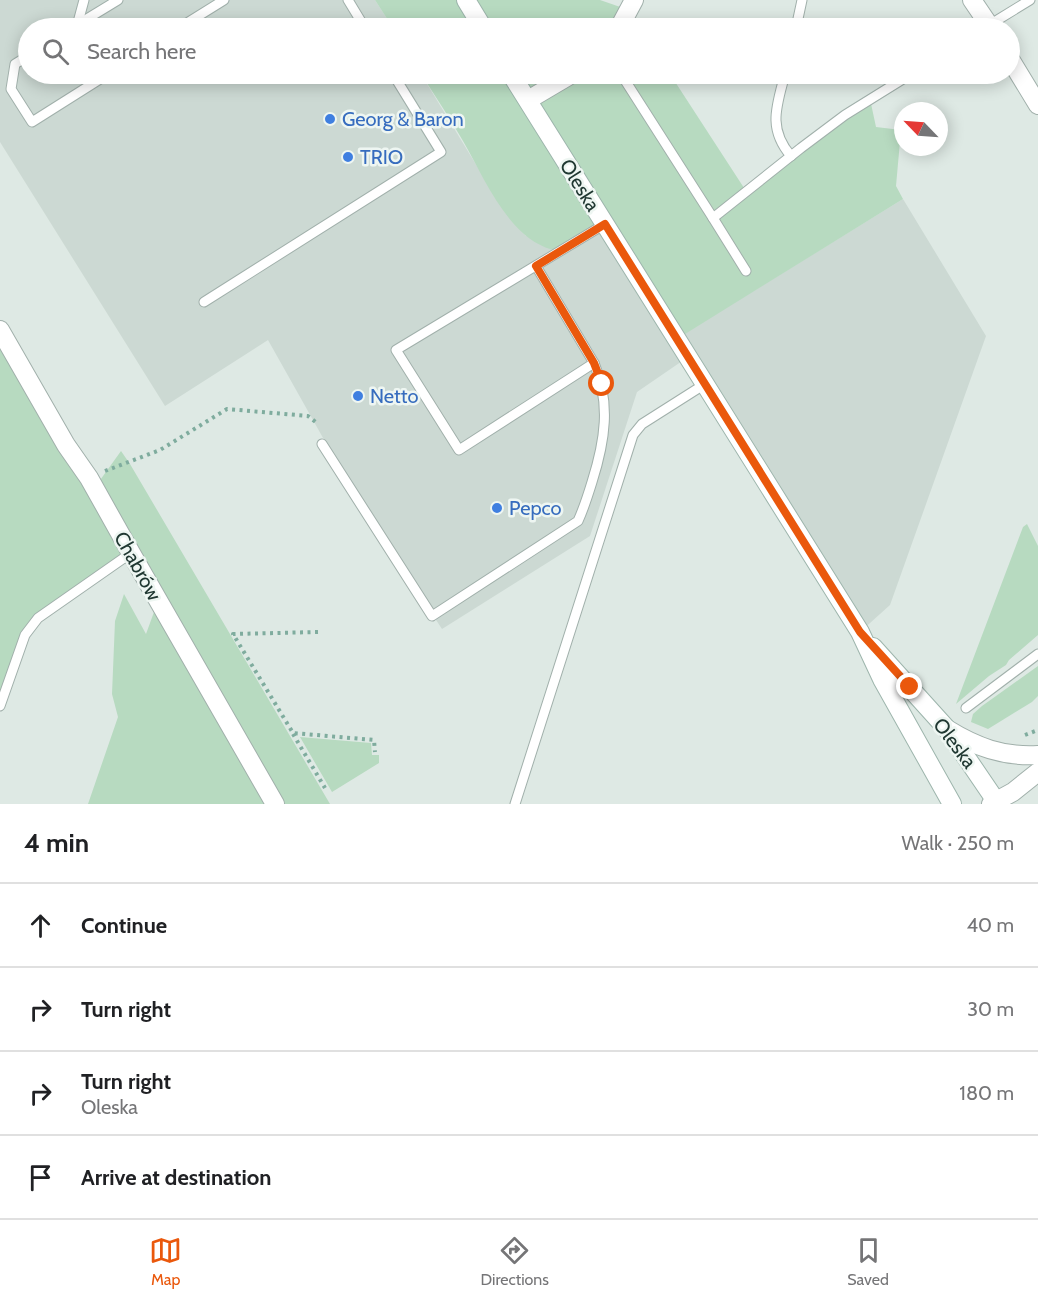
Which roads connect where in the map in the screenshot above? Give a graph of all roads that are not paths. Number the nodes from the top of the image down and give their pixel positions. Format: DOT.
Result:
graph roads {
  1 [pos="84,0"];
  2 [pos="118,0"];
  3 [pos="224,0"];
  4 [pos="348,0"];
  5 [pos="466,0"];
  6 [pos="634,0"];
  7 [pos="802,0"];
  8 [pos="972,0"];
  9 [pos="1030,0"];
  10 [pos="78,18"];
  11 [pos="89,18"];
  12 [pos="195,18"];
  13 [pos="359,18"];
  14 [pos="477,18"];
  15 [pos="625,18"];
  16 [pos="798,18"];
  17 [pos="982,18"];
  18 [pos="1003,18"];
  19 [pos="18,62"];
  20 [pos="1020,75"];
  21 [pos="92,84"];
  22 [pos="399,84"];
  23 [pos="518,84"];
  24 [pos="555,84"];
  25 [pos="627,84"];
  26 [pos="783,84"];
  27 [pos="895,84"];
  28 [pos="528,100"];
  29 [pos="1038,105"];
  30 [pos="791,156"];
  31 [pos="713,218"];
  32 [pos="605,224"];
  33 [pos="536,266"];
  34 [pos="746,271"];
  35 [pos="204,302"];
  36 [pos="0,330"];
  37 [pos="594,363"];
  38 [pos="705,384"];
  39 [pos="322,444"];
  40 [pos="130,554"];
  41 [pos="860,632"];
  42 [pos="1038,654"];
  43 [pos="0,706"];
  44 [pos="966,708"];
  45 [pos="946,729"];
  46 [pos="1038,755"];
  47 [pos="1038,772"];
  48 [pos="995,803"];
  49 [pos="275,804"];
  50 [pos="514,804"];
  51 [pos="952,804"];
  1 -- 10 [label="lane"];
  2 -- 11 [label="lane"];
  3 -- 12 [label="lane"];
  4 -- 13 [label="lane"];
  5 -- 14 [label="main road"];
  6 -- 15 [label="main road"];
  7 -- 16 [label="lane"];
  8 -- 17 [label="main road"];
  9 -- 18 [label="lane"];
  19 -- 21 [label="lane"];
  20 -- 29 [label="main road"];
  22 -- 35 [label="lane"];
  23 -- 28 [label="main road, Oleska"];
  24 -- 28 [label="main road"];
  25 -- 31 [label="lane"];
  26 -- 30 [label="lane"];
  27 -- 30 [label="lane"];
  28 -- 32 [label="main road, Oleska"];
  30 -- 31 [label="lane"];
  31 -- 34 [label="lane"];
  32 -- 33 [label="lane"];
  32 -- 38 [label="main road, Oleska"];
  33 -- 37 [label="lane"];
  33 -- 37 [label="lane"];
  36 -- 40 [label="main road, Chabrów"];
  37 -- 39 [label="lane"];
  38 -- 41 [label="main road, Oleska"];
  38 -- 50 [label="lane"];
  40 -- 43 [label="lane"];
  40 -- 49 [label="main road, Chabrów"];
  41 -- 45 [label="main road, Oleska"];
  41 -- 51 [label="main road, Oleska"];
  42 -- 44 [label="lane"];
  45 -- 46 [label="main road"];
  45 -- 48 [label="main road, Oleska"];
  47 -- 48 [label="main road"];
}
